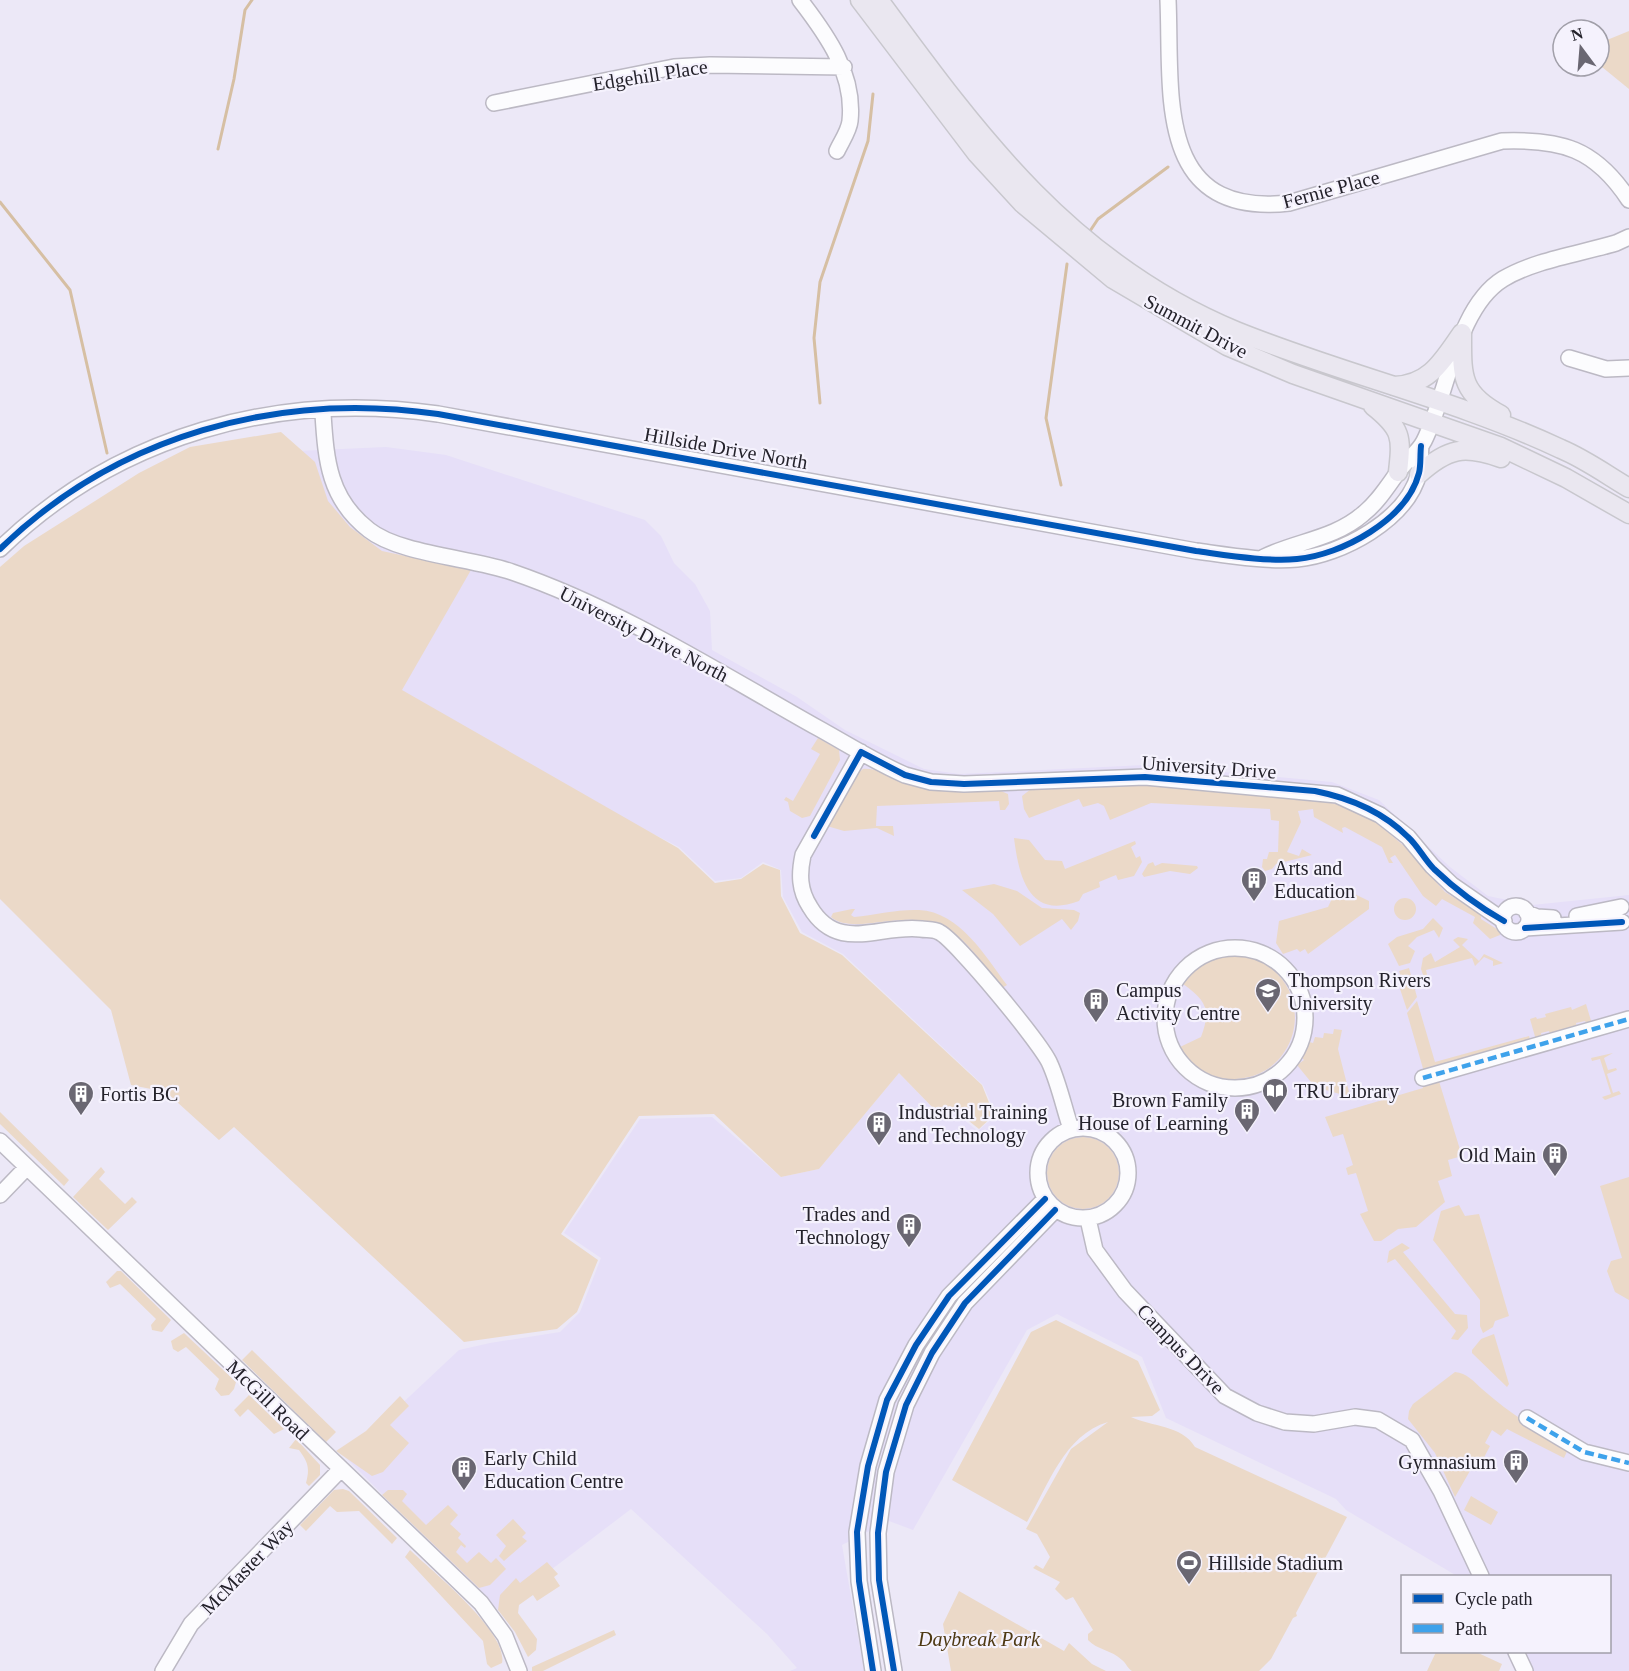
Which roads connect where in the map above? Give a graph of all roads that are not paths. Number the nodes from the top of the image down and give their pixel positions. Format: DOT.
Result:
graph roads {
  1 [pos="800,0"];
  2 [pos="860,0"];
  3 [pos="879,0"];
  4 [pos="1168,0"];
  5 [pos="844,67"];
  6 [pos="494,103"];
  7 [pos="837,151"];
  8 [pos="1629,200"];
  9 [pos="1629,237"];
  10 [pos="1462,333"];
  11 [pos="1569,358"];
  12 [pos="1629,368"];
  13 [pos="1389,386"];
  14 [pos="1365,399"];
  15 [pos="1440,403"];
  16 [pos="382,408"];
  17 [pos="323,414"];
  18 [pos="255,416"];
  19 [pos="1432,421"];
  20 [pos="1421,446"];
  21 [pos="1561,448"];
  22 [pos="1544,468"];
  23 [pos="1398,472"];
  24 [pos="1419,474"];
  25 [pos="1629,488"];
  26 [pos="1629,514"];
  27 [pos="0,549"];
  28 [pos="1263,557"];
  29 [pos="861,752"];
  30 [pos="1625,914"];
  31 [pos="1505,915"];
  32 [pos="1526,920"];
  33 [pos="1629,1019"];
  34 [pos="1289,1064"];
  35 [pos="1423,1078"];
  36 [pos="1071,1129"];
  37 [pos="0,1141"];
  38 [pos="27,1167"];
  39 [pos="0,1195"];
  40 [pos="1050,1205"];
  41 [pos="1088,1219"];
  42 [pos="1527,1418"];
  43 [pos="1629,1463"];
  44 [pos="341,1469"];
  45 [pos="1481,1575"];
  46 [pos="1516,1653"];
  47 [pos="163,1671"];
  48 [pos="519,1671"];
  49 [pos="873,1671"];
  50 [pos="894,1671"];
  51 [pos="1525,1671"];
  1 -- 5 [label="street"];
  2 -- 14 [label="main road, Summit Drive"];
  3 -- 13 [label="main road, Summit Drive"];
  4 -- 8 [label="street, Fernie Place"];
  5 -- 6 [label="street, Edgehill Place"];
  5 -- 7 [label="street"];
  9 -- 10 [label="street, Hillside Drive North"];
  10 -- 13 [label="main road"];
  10 -- 15 [label="street, Hillside Drive North"];
  10 -- 21 [label="main road"];
  11 -- 12 [label="street"];
  13 -- 15 [label="main road, Summit Drive"];
  14 -- 19 [label="main road, Summit Drive"];
  14 -- 23 [label="main road"];
  15 -- 19 [label="street, Hillside Drive North"];
  15 -- 21 [label="main road, Summit Drive"];
  16 -- 17 [label="street"];
  16 -- 18 [label="street, Hillside Drive North"];
  16 -- 28 [label="street, Hillside Drive North"];
  17 -- 18 [label="street"];
  17 -- 29 [label="street, University Drive North"];
  18 -- 27 [label="street, Hillside Drive North"];
  19 -- 20 [label="street, Hillside Drive North"];
  19 -- 22 [label="main road, Summit Drive"];
  20 -- 23 [label="street, Hillside Drive North"];
  20 -- 24 [label="street, Hillside Drive North"];
  21 -- 25 [label="main road, Summit Drive"];
  22 -- 24 [label="main road"];
  22 -- 26 [label="main road, Summit Drive"];
  23 -- 28 [label="street, Hillside Drive North"];
  24 -- 28 [label="street, Hillside Drive North"];
  29 -- 31 [label="street, University Drive"];
  29 -- 36 [label="street"];
  30 -- 32 [label="street"];
  31 -- 32 [label="street"];
  31 -- 32 [label="street"];
  33 -- 35 [label="street"];
  34 -- 34 [label="street"];
  36 -- 40 [label="street"];
  36 -- 41 [label="street"];
  37 -- 38 [label="street, McGill Road"];
  38 -- 39 [label="street"];
  38 -- 44 [label="street, McGill Road"];
  40 -- 41 [label="street"];
  40 -- 49 [label="street"];
  40 -- 50 [label="street"];
  41 -- 45 [label="street, Campus Drive"];
  42 -- 43 [label="street"];
  44 -- 47 [label="street, McMaster Way"];
  44 -- 48 [label="street, McGill Road"];
  46 -- 51 [label="street"];
}
